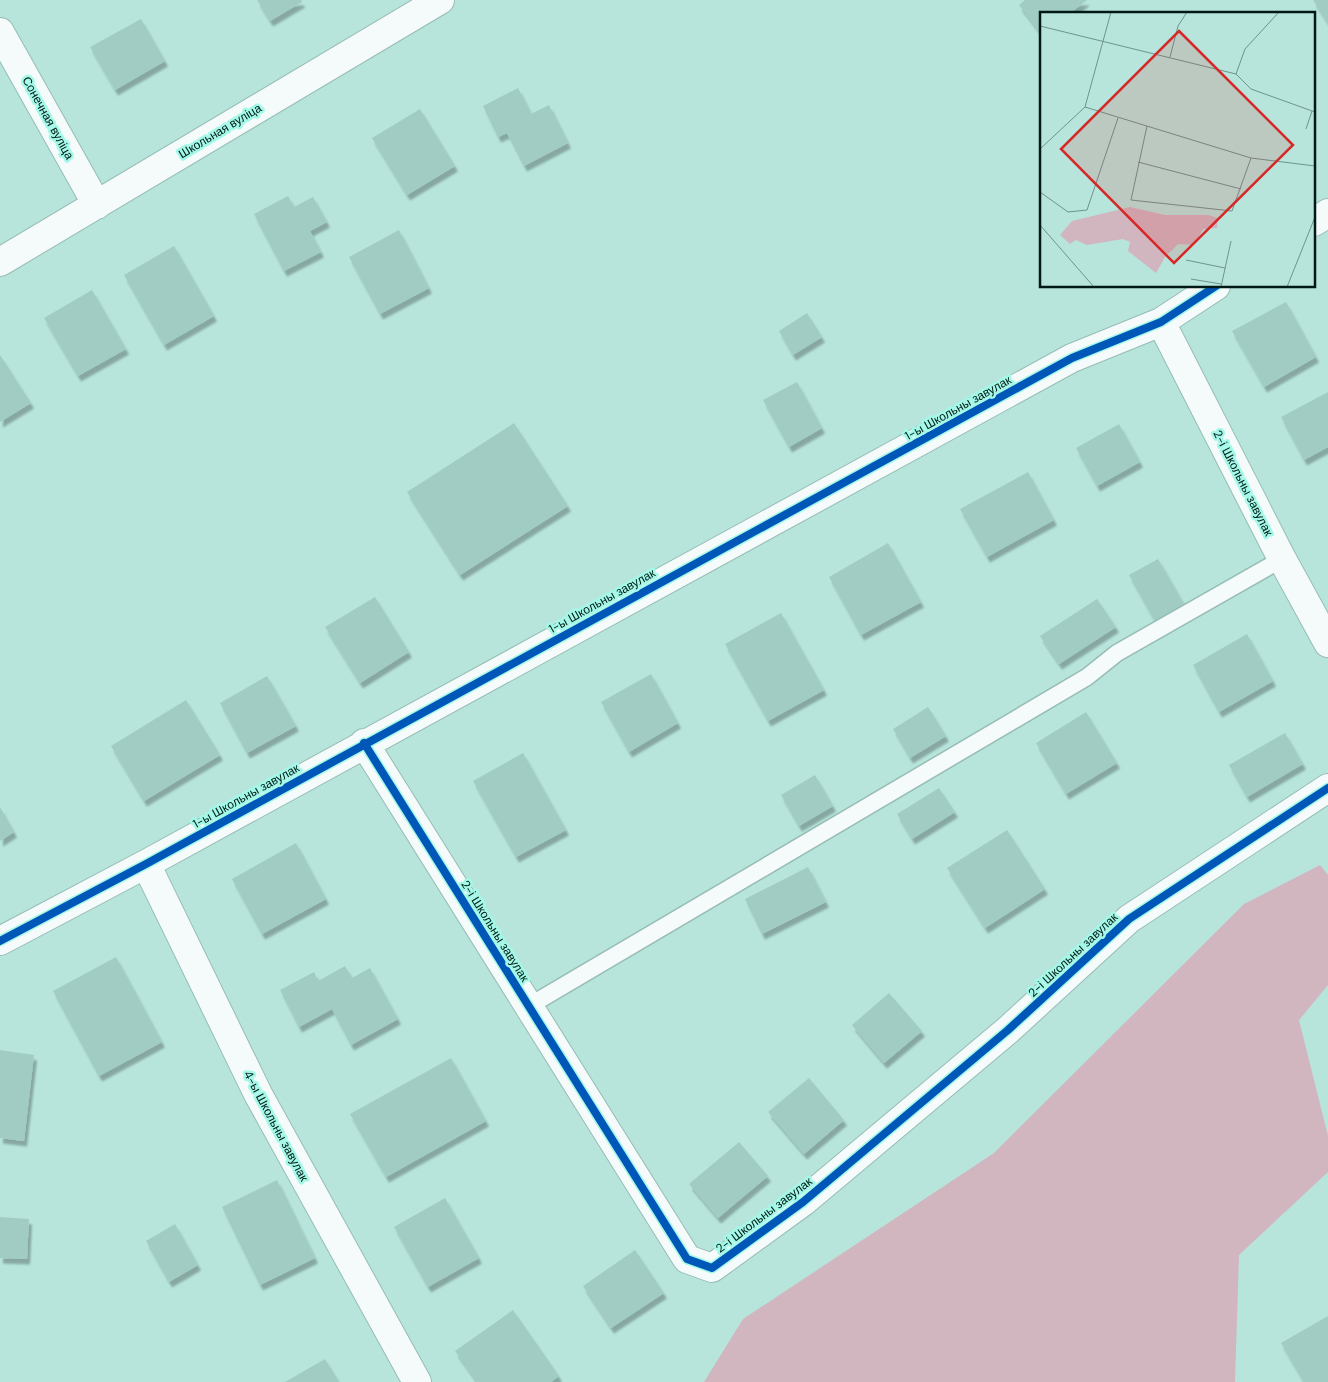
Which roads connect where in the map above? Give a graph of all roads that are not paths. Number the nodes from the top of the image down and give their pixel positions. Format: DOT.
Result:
graph roads {
  1 [pos="440,0"];
  2 [pos="0,32"];
  3 [pos="97,205"];
  4 [pos="1328,213"];
  5 [pos="1316,221"];
  6 [pos="0,262"];
  7 [pos="1213,288"];
  8 [pos="1161,322"];
  9 [pos="1282,559"];
  10 [pos="1328,643"];
  11 [pos="364,743"];
  12 [pos="1328,788"];
  13 [pos="146,864"];
  14 [pos="0,941"];
  15 [pos="529,1006"];
  16 [pos="417,1382"];
  1 -- 3 [label="street, Школьная вуліца"];
  2 -- 3 [label="street, Сонечная вуліца"];
  3 -- 6 [label="street, Школьная вуліца"];
  4 -- 5 [label="street"];
  7 -- 8 [label="street, 1-ы Школьны завулак"];
  8 -- 9 [label="street, 2-і Школьны завулак"];
  8 -- 11 [label="street, 1-ы Школьны завулак"];
  9 -- 10 [label="street, 2-і Школьны завулак"];
  9 -- 15 [label="lane"];
  11 -- 13 [label="street, 1-ы Школьны завулак"];
  11 -- 15 [label="street, 2-і Школьны завулак"];
  12 -- 15 [label="street, 2-і Школьны завулак"];
  13 -- 14 [label="street, 1-ы Школьны завулак"];
  13 -- 16 [label="street, 4-ы Школьны завулак"];
}
